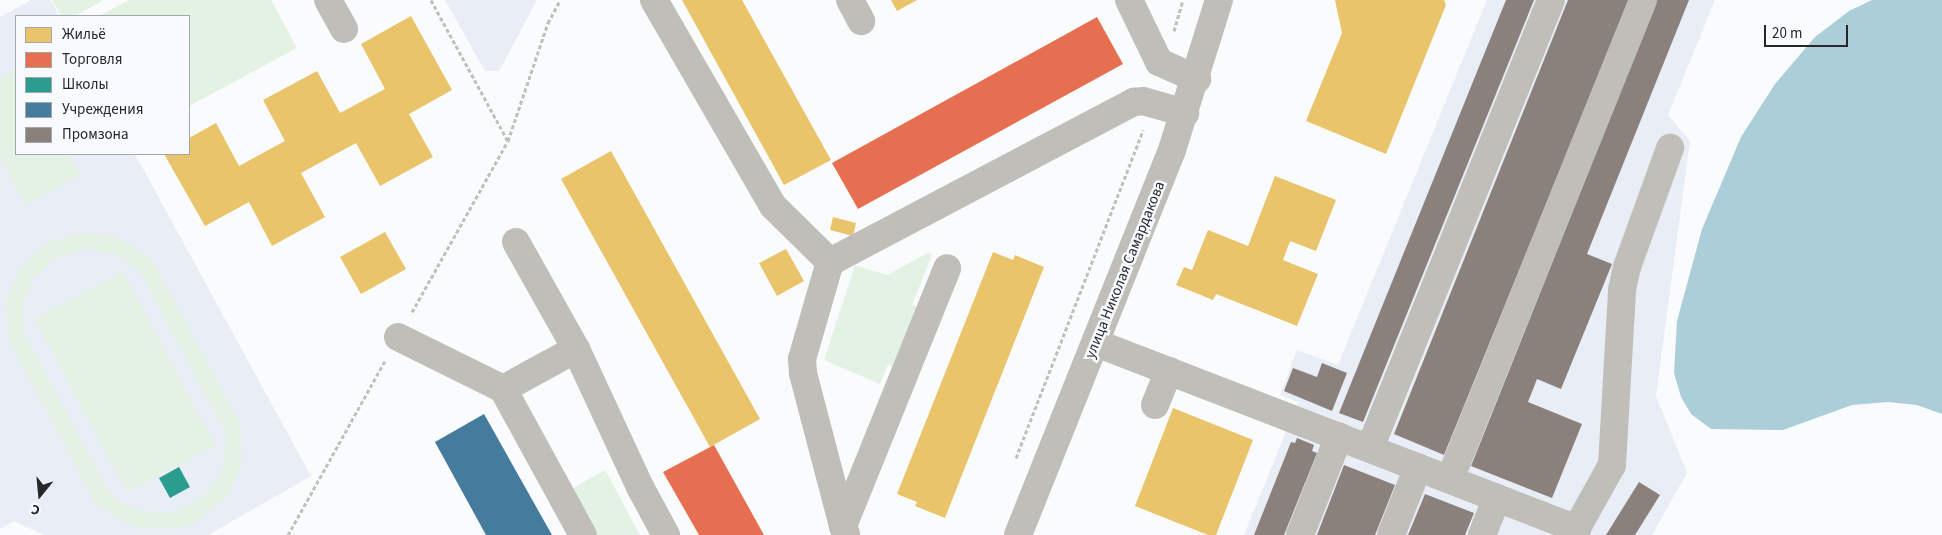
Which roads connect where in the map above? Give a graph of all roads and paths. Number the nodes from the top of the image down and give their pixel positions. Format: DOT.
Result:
graph roads {
  1 [pos="328,0"];
  2 [pos="431,0"];
  3 [pos="560,0"];
  4 [pos="654,0"];
  5 [pos="1129,0"];
  6 [pos="1183,0"];
  7 [pos="1219,0"];
  8 [pos="1551,0"];
  9 [pos="1643,0"];
  10 [pos="344,30"];
  11 [pos="1164,65"];
  12 [pos="1197,79"];
  13 [pos="1152,103"];
  14 [pos="1185,113"];
  15 [pos="508,141"];
  16 [pos="1670,148"];
  17 [pos="516,242"];
  18 [pos="830,262"];
  19 [pos="947,268"];
  20 [pos="398,337"];
  21 [pos="1096,343"];
  22 [pos="576,349"];
  23 [pos="1169,371"];
  24 [pos="503,389"];
  25 [pos="1155,405"];
  26 [pos="1339,436"];
  27 [pos="1370,448"];
  28 [pos="1016,458"];
  29 [pos="1418,467"];
  30 [pos="1450,479"];
  31 [pos="1497,498"];
  32 [pos="845,530"];
  33 [pos="1575,532"];
  34 [pos="288,535"];
  35 [pos="583,535"];
  36 [pos="666,535"];
  37 [pos="1018,535"];
  38 [pos="1300,535"];
  39 [pos="1391,535"];
  40 [pos="1482,535"];
  1 -- 10 [label="street"];
  2 -- 15 [label="path"];
  3 -- 15 [label="path"];
  4 -- 18 [label="street"];
  5 -- 11 [label="street"];
  6 -- 11 [label="path"];
  7 -- 12 [label="street, улица Николая Самардакова"];
  8 -- 27 [label="street"];
  9 -- 30 [label="street"];
  11 -- 12 [label="street"];
  12 -- 14 [label="street, улица Николая Самардакова"];
  13 -- 14 [label="street"];
  13 -- 18 [label="street"];
  13 -- 28 [label="path"];
  14 -- 21 [label="street, улица Николая Самардакова"];
  15 -- 20 [label="path"];
  16 -- 33 [label="street"];
  17 -- 22 [label="street"];
  18 -- 32 [label="street"];
  19 -- 32 [label="street"];
  20 -- 24 [label="street"];
  20 -- 34 [label="path"];
  21 -- 23 [label="street"];
  21 -- 37 [label="street, улица Николая Самардакова"];
  22 -- 24 [label="street"];
  22 -- 36 [label="street"];
  23 -- 25 [label="street"];
  23 -- 26 [label="street"];
  24 -- 35 [label="street"];
  26 -- 27 [label="street"];
  26 -- 38 [label="street"];
  27 -- 29 [label="street"];
  29 -- 30 [label="street"];
  29 -- 39 [label="street"];
  30 -- 31 [label="street"];
  31 -- 33 [label="street"];
  31 -- 40 [label="street"];
}
